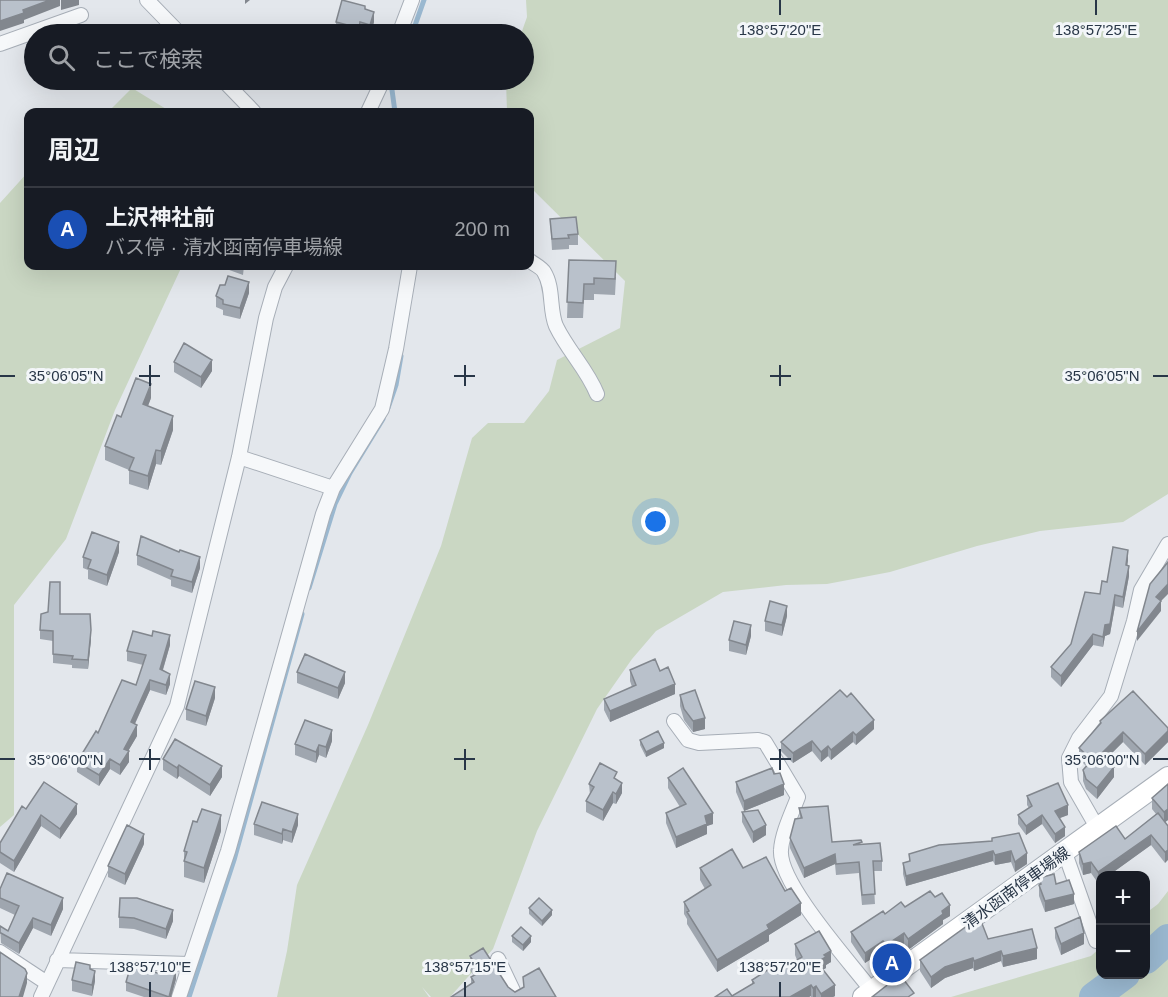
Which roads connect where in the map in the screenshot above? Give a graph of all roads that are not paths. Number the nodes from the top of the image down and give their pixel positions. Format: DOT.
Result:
graph roads {
  1 [pos="147,0"];
  2 [pos="412,0"];
  3 [pos="81,15"];
  4 [pos="56,24"];
  5 [pos="170,24"];
  6 [pos="403,24"];
  7 [pos="24,35"];
  8 [pos="0,44"];
  9 [pos="233,90"];
  10 [pos="378,90"];
  11 [pos="250,108"];
  12 [pos="370,108"];
  13 [pos="534,264"];
  14 [pos="284,270"];
  15 [pos="409,270"];
  16 [pos="597,394"];
  17 [pos="239,457"];
  18 [pos="333,488"];
  19 [pos="1168,544"];
  20 [pos="674,722"];
  21 [pos="1168,777"];
  22 [pos="1098,829"];
  23 [pos="1065,853"];
  24 [pos="1096,940"];
  25 [pos="0,952"];
  26 [pos="498,959"];
  27 [pos="57,960"];
  28 [pos="189,964"];
  29 [pos="47,983"];
  30 [pos="868,994"];
  31 [pos="41,997"];
  32 [pos="179,997"];
  33 [pos="516,997"];
  1 -- 5 [label="street"];
  2 -- 6 [label="street"];
  3 -- 4 [label="street"];
  7 -- 8 [label="street"];
  9 -- 11 [label="street"];
  10 -- 12 [label="street"];
  13 -- 16 [label="street"];
  14 -- 17 [label="street"];
  15 -- 18 [label="street"];
  17 -- 18 [label="street"];
  17 -- 27 [label="street"];
  18 -- 28 [label="street"];
  19 -- 22 [label="street"];
  20 -- 30 [label="street"];
  21 -- 22 [label="main road, 清水函南停車場線"];
  22 -- 23 [label="main road, 清水函南停車場線"];
  23 -- 24 [label="street"];
  23 -- 30 [label="main road, 清水函南停車場線"];
  25 -- 29 [label="street"];
  26 -- 33 [label="street"];
  27 -- 28 [label="street"];
  27 -- 29 [label="street"];
  28 -- 32 [label="street"];
  29 -- 31 [label="street"];
}
